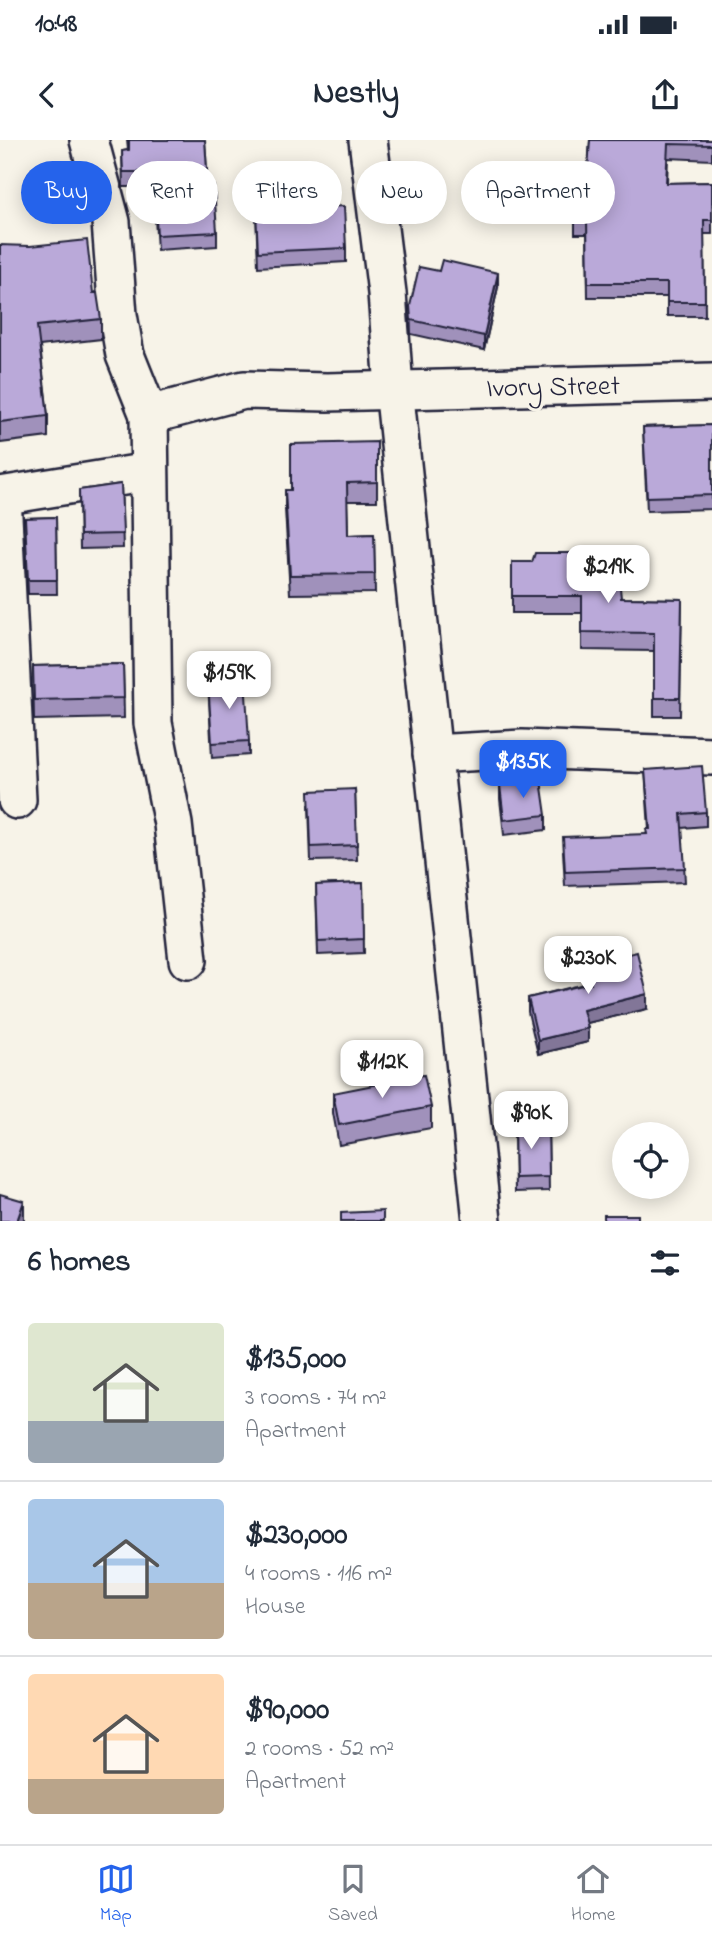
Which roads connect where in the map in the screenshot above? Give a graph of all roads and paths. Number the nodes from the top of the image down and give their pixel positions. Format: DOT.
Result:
graph roads {
  1 [pos="89,140"];
  2 [pos="368,140"];
  3 [pos="712,382"];
  4 [pos="394,388"];
  5 [pos="149,415"];
  6 [pos="149,472"];
  7 [pos="1,496"];
  8 [pos="432,754"];
  9 [pos="712,756"];
  10 [pos="17,800"];
  11 [pos="188,960"];
  12 [pos="482,1221"];
  1 -- 5 [label="street"];
  2 -- 4 [label="street"];
  3 -- 4 [label="street, Ivory Street"];
  4 -- 5 [label="street, Ivory Street"];
  4 -- 8 [label="street"];
  5 -- 6 [label="street"];
  6 -- 7 [label="street"];
  6 -- 11 [label="street"];
  7 -- 10 [label="street"];
  8 -- 9 [label="street"];
  8 -- 12 [label="street"];
}
